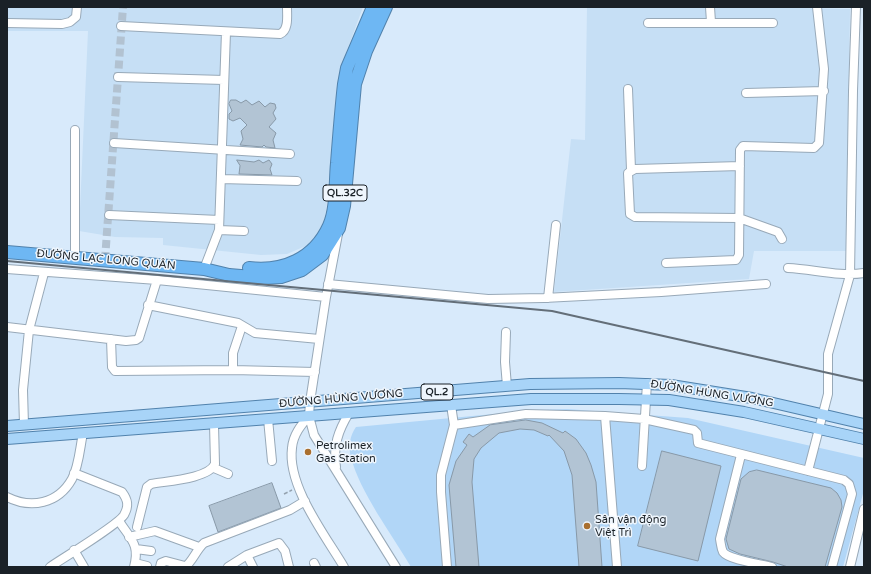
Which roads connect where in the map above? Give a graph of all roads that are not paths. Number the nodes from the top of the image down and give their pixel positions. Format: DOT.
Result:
graph roads {
  1 [pos="77,7"];
  2 [pos="287,7"];
  3 [pos="710,7"];
  4 [pos="817,7"];
  5 [pos="856,7"];
  6 [pos="383,8"];
  7 [pos="711,22"];
  8 [pos="7,23"];
  9 [pos="648,23"];
  10 [pos="773,23"];
  11 [pos="121,26"];
  12 [pos="226,32"];
  13 [pos="118,77"];
  14 [pos="224,80"];
  15 [pos="628,89"];
  16 [pos="824,92"];
  17 [pos="746,93"];
  18 [pos="75,130"];
  19 [pos="114,143"];
  20 [pos="222,150"];
  21 [pos="290,154"];
  22 [pos="740,166"];
  23 [pos="631,170"];
  24 [pos="221,179"];
  25 [pos="297,181"];
  26 [pos="109,215"];
  27 [pos="739,218"];
  28 [pos="219,220"];
  29 [pos="556,225"];
  30 [pos="334,227"];
  31 [pos="219,230"];
  32 [pos="244,231"];
  33 [pos="782,239"];
  34 [pos="329,244"];
  35 [pos="7,252"];
  36 [pos="74,257"];
  37 [pos="666,263"];
  38 [pos="788,268"];
  39 [pos="7,269"];
  40 [pos="204,269"];
  41 [pos="44,273"];
  42 [pos="864,273"];
  43 [pos="850,275"];
  44 [pos="157,280"];
  45 [pos="328,284"];
  46 [pos="766,284"];
  47 [pos="326,296"];
  48 [pos="548,298"];
  49 [pos="148,305"];
  50 [pos="242,326"];
  51 [pos="7,328"];
  52 [pos="29,330"];
  53 [pos="506,332"];
  54 [pos="111,339"];
  55 [pos="319,339"];
  56 [pos="233,370"];
  57 [pos="315,372"];
  58 [pos="647,383"];
  59 [pos="507,386"];
  60 [pos="646,399"];
  61 [pos="310,402"];
  62 [pos="451,405"];
  63 [pos="349,413"];
  64 [pos="823,414"];
  65 [pos="309,416"];
  66 [pos="605,416"];
  67 [pos="268,419"];
  68 [pos="644,419"];
  69 [pos="214,424"];
  70 [pos="864,424"];
  71 [pos="24,425"];
  72 [pos="454,425"];
  73 [pos="7,426"];
  74 [pos="819,428"];
  75 [pos="83,433"];
  76 [pos="7,439"];
  77 [pos="864,439"];
  78 [pos="741,455"];
  79 [pos="272,461"];
  80 [pos="642,466"];
  81 [pos="214,468"];
  82 [pos="808,471"];
  83 [pos="336,472"];
  84 [pos="74,473"];
  85 [pos="228,474"];
  86 [pos="7,497"];
  87 [pos="305,501"];
  88 [pos="864,511"];
  89 [pos="119,522"];
  90 [pos="137,528"];
  91 [pos="129,537"];
  92 [pos="199,547"];
  93 [pos="136,549"];
  94 [pos="74,550"];
  95 [pos="151,551"];
  96 [pos="247,555"];
  97 [pos="134,565"];
  98 [pos="147,566"];
  99 [pos="50,567"];
  100 [pos="84,567"];
  101 [pos="160,567"];
  102 [pos="185,567"];
  103 [pos="228,567"];
  104 [pos="253,567"];
  105 [pos="289,567"];
  106 [pos="344,567"];
  107 [pos="396,567"];
  108 [pos="447,567"];
  109 [pos="617,567"];
  110 [pos="772,567"];
  111 [pos="832,567"];
  112 [pos="850,567"];
  1 -- 8 [label="street"];
  2 -- 12 [label="street"];
  3 -- 7 [label="street"];
  4 -- 16 [label="street"];
  5 -- 43 [label="street"];
  6 -- 30 [label="highway, ĐƯỜNG LẠC LONG QUÂN / QL.32C"];
  7 -- 9 [label="street"];
  7 -- 10 [label="street"];
  11 -- 12 [label="street"];
  12 -- 14 [label="street"];
  13 -- 14 [label="street"];
  14 -- 20 [label="street"];
  15 -- 23 [label="street"];
  16 -- 17 [label="street"];
  16 -- 22 [label="street"];
  18 -- 36 [label="street"];
  19 -- 20 [label="street"];
  20 -- 21 [label="street"];
  20 -- 24 [label="street"];
  22 -- 23 [label="street"];
  22 -- 27 [label="street"];
  23 -- 27 [label="street"];
  24 -- 25 [label="street"];
  24 -- 28 [label="street"];
  26 -- 28 [label="street"];
  27 -- 33 [label="street"];
  27 -- 37 [label="street"];
  28 -- 31 [label="street"];
  29 -- 48 [label="street"];
  30 -- 34 [label="highway, ĐƯỜNG LẠC LONG QUÂN / QL.32C"];
  30 -- 40 [label="highway, ĐƯỜNG LẠC LONG QUÂN / QL.32C"];
  30 -- 45 [label="street"];
  31 -- 32 [label="street"];
  31 -- 40 [label="street"];
  34 -- 40 [label="highway, ĐƯỜNG LẠC LONG QUÂN / QL.32C"];
  34 -- 45 [label="street"];
  35 -- 36 [label="highway, ĐƯỜNG LẠC LONG QUÂN / QL.32C"];
  36 -- 40 [label="highway, ĐƯỜNG LẠC LONG QUÂN / QL.32C"];
  38 -- 43 [label="street"];
  39 -- 41 [label="street"];
  41 -- 44 [label="street"];
  41 -- 52 [label="street"];
  42 -- 43 [label="street"];
  43 -- 64 [label="street"];
  44 -- 47 [label="street"];
  44 -- 49 [label="street"];
  45 -- 47 [label="street"];
  45 -- 48 [label="street"];
  46 -- 48 [label="street"];
  47 -- 55 [label="street"];
  49 -- 50 [label="street"];
  49 -- 54 [label="street"];
  50 -- 55 [label="street"];
  50 -- 56 [label="street"];
  51 -- 52 [label="street"];
  52 -- 54 [label="street"];
  52 -- 71 [label="street"];
  53 -- 59 [label="street"];
  54 -- 56 [label="street"];
  55 -- 57 [label="street"];
  56 -- 57 [label="street"];
  57 -- 61 [label="street"];
  58 -- 59 [label="main road, ĐƯỜNG HÙNG VƯƠNG / QL.2"];
  58 -- 60 [label="street"];
  58 -- 64 [label="main road, ĐƯỜNG HÙNG VƯƠNG / QL.2"];
  59 -- 61 [label="main road, ĐƯỜNG HÙNG VƯƠNG / QL.2"];
  60 -- 62 [label="main road, ĐƯỜNG HÙNG VƯƠNG / QL.2"];
  60 -- 68 [label="street"];
  60 -- 74 [label="main road, ĐƯỜNG HÙNG VƯƠNG / QL.2"];
  61 -- 65 [label="street"];
  61 -- 71 [label="main road, ĐƯỜNG HÙNG VƯƠNG / QL.2"];
  62 -- 63 [label="main road, ĐƯỜNG HÙNG VƯƠNG / QL.2"];
  62 -- 72 [label="street"];
  63 -- 65 [label="main road, ĐƯỜNG HÙNG VƯƠNG / QL.2"];
  63 -- 83 [label="street"];
  64 -- 70 [label="main road, ĐƯỜNG HÙNG VƯƠNG / QL.2"];
  64 -- 74 [label="street"];
  65 -- 67 [label="main road, ĐƯỜNG HÙNG VƯƠNG / QL.2"];
  65 -- 83 [label="street"];
  65 -- 87 [label="street"];
  66 -- 68 [label="street"];
  66 -- 72 [label="street"];
  66 -- 109 [label="street"];
  67 -- 69 [label="main road, ĐƯỜNG HÙNG VƯƠNG / QL.2"];
  67 -- 79 [label="street"];
  68 -- 78 [label="street"];
  68 -- 80 [label="street"];
  69 -- 75 [label="main road, ĐƯỜNG HÙNG VƯƠNG / QL.2"];
  69 -- 81 [label="street"];
  71 -- 73 [label="main road, ĐƯỜNG HÙNG VƯƠNG / QL.2"];
  72 -- 108 [label="street"];
  74 -- 77 [label="main road, ĐƯỜNG HÙNG VƯƠNG / QL.2"];
  74 -- 82 [label="street"];
  75 -- 76 [label="main road, ĐƯỜNG HÙNG VƯƠNG / QL.2"];
  75 -- 84 [label="street"];
  78 -- 82 [label="street"];
  78 -- 110 [label="street"];
  81 -- 85 [label="street"];
  81 -- 90 [label="street"];
  82 -- 111 [label="street"];
  83 -- 107 [label="street"];
  84 -- 86 [label="street"];
  84 -- 89 [label="street"];
  87 -- 92 [label="street"];
  87 -- 106 [label="street"];
  88 -- 112 [label="street"];
  89 -- 91 [label="street"];
  89 -- 94 [label="street"];
  91 -- 92 [label="street"];
  91 -- 93 [label="street"];
  92 -- 102 [label="street"];
  93 -- 95 [label="street"];
  93 -- 97 [label="street"];
  94 -- 99 [label="street"];
  94 -- 100 [label="street"];
  96 -- 103 [label="street"];
  96 -- 104 [label="street"];
  96 -- 105 [label="street"];
  97 -- 98 [label="street"];
  101 -- 102 [label="street"];
}
